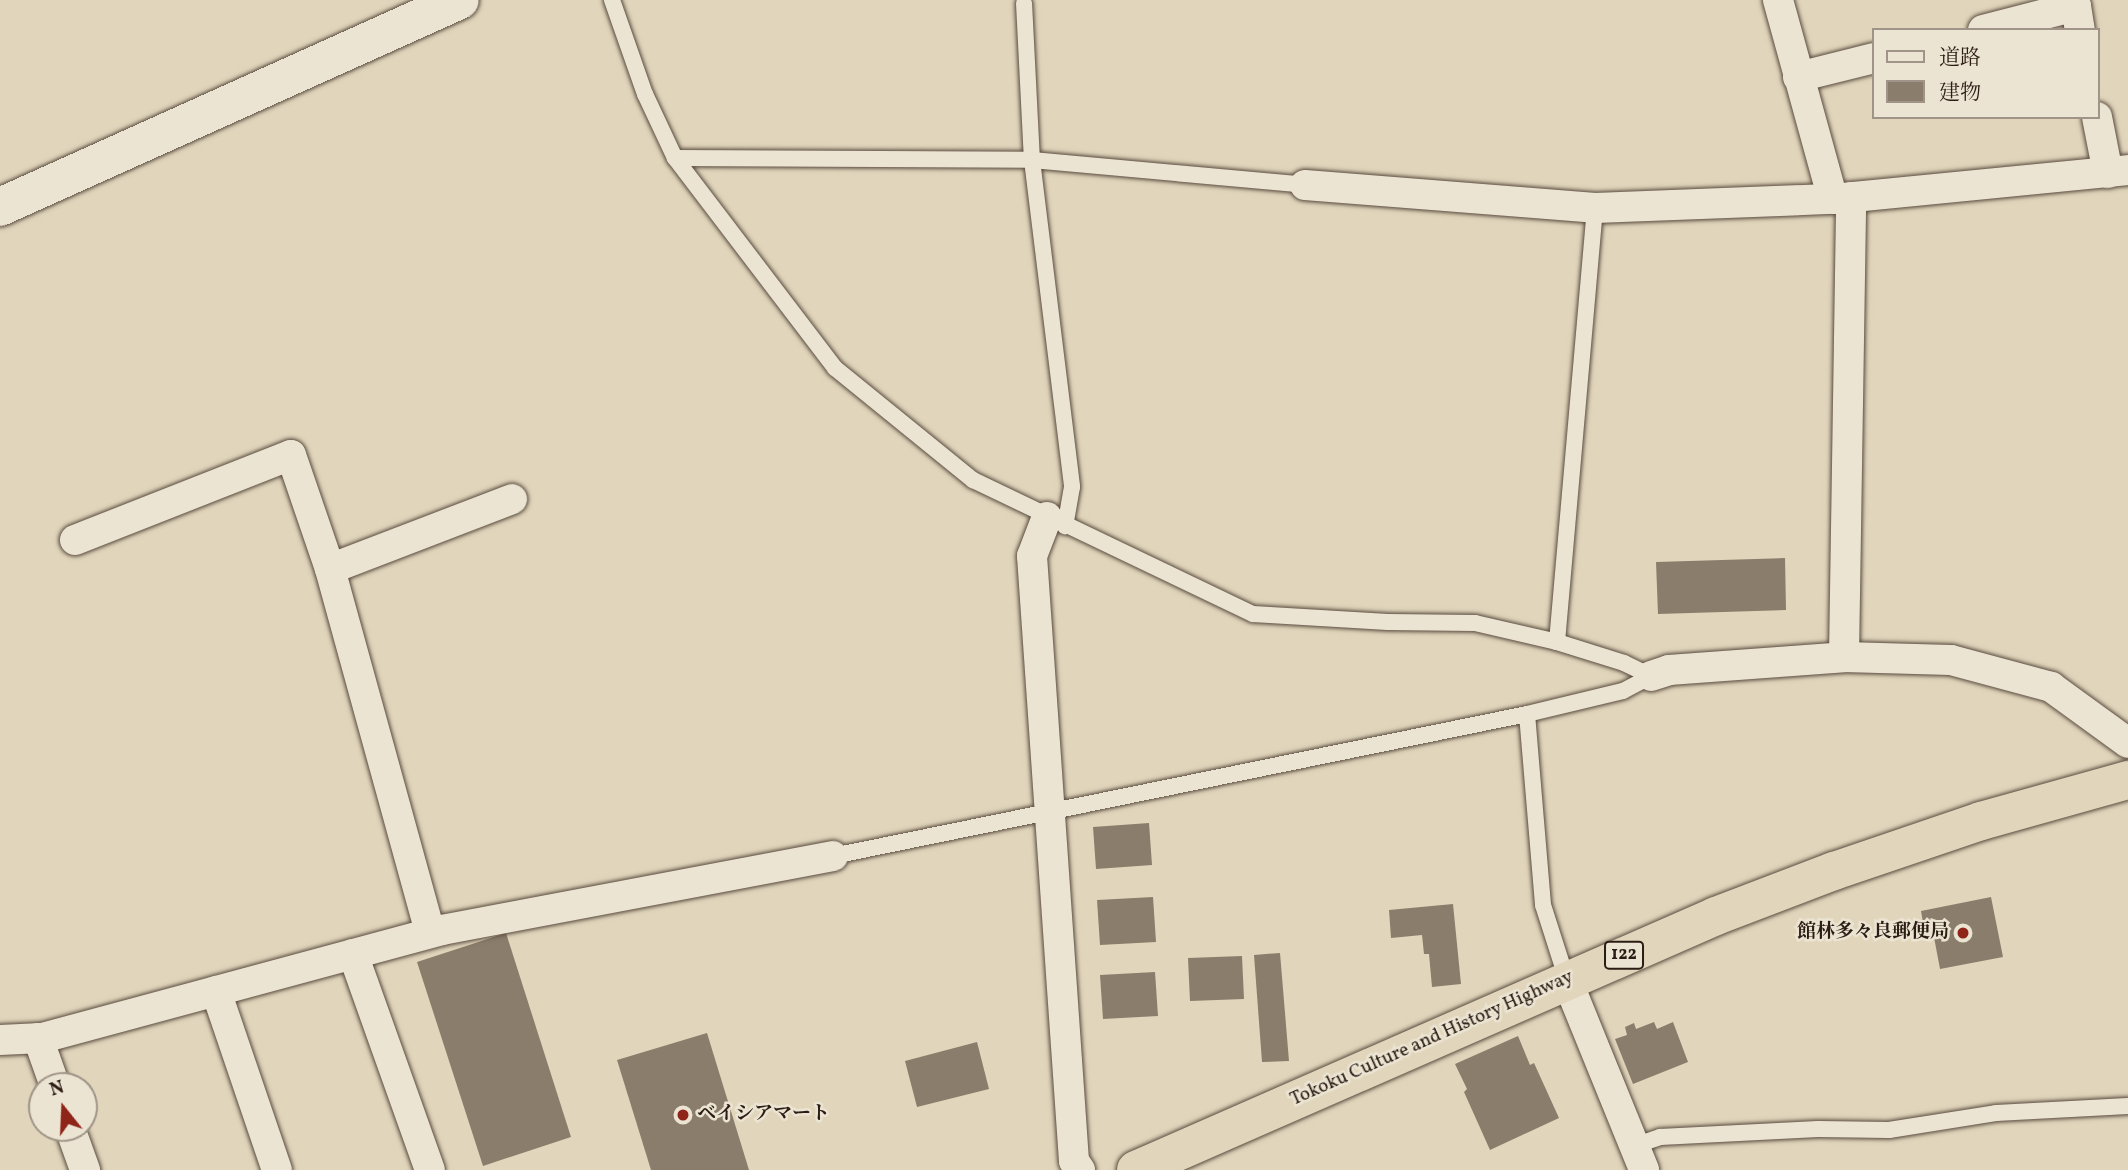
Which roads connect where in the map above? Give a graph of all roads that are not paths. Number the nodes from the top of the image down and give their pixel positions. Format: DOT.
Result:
graph roads {
  1 [pos="612,0"];
  2 [pos="1778,0"];
  3 [pos="1024,3"];
  4 [pos="435,5"];
  5 [pos="1991,28"];
  6 [pos="2080,28"];
  7 [pos="1872,58"];
  8 [pos="1798,77"];
  9 [pos="2099,119"];
  10 [pos="675,158"];
  11 [pos="1032,160"];
  12 [pos="2118,172"];
  13 [pos="1305,185"];
  14 [pos="1842,198"];
  15 [pos="0,207"];
  16 [pos="1595,208"];
  17 [pos="512,499"];
  18 [pos="1056,521"];
  19 [pos="75,540"];
  20 [pos="330,569"];
  21 [pos="1557,642"];
  22 [pos="1844,657"];
  23 [pos="1651,676"];
  24 [pos="1527,714"];
  25 [pos="2128,743"];
  26 [pos="2128,780"];
  27 [pos="1048,812"];
  28 [pos="834,856"];
  29 [pos="430,933"];
  30 [pos="353,954"];
  31 [pos="1567,980"];
  32 [pos="216,991"];
  33 [pos="38,1038"];
  34 [pos="0,1040"];
  35 [pos="50,1072"];
  36 [pos="2128,1106"];
  37 [pos="75,1142"];
  38 [pos="1639,1158"];
  39 [pos="85,1170"];
  40 [pos="277,1170"];
  41 [pos="430,1170"];
  42 [pos="1080,1170"];
  43 [pos="1136,1170"];
  1 -- 10 [label="lane"];
  2 -- 8 [label="street"];
  3 -- 11 [label="lane"];
  4 -- 15 [label="street"];
  5 -- 6 [label="street"];
  7 -- 8 [label="street"];
  8 -- 14 [label="street"];
  9 -- 12 [label="street"];
  10 -- 11 [label="lane"];
  10 -- 18 [label="lane"];
  11 -- 13 [label="lane"];
  11 -- 18 [label="lane"];
  12 -- 14 [label="street"];
  13 -- 16 [label="street"];
  14 -- 16 [label="street"];
  14 -- 22 [label="street"];
  16 -- 21 [label="lane"];
  17 -- 20 [label="street"];
  18 -- 21 [label="lane"];
  18 -- 27 [label="street"];
  19 -- 20 [label="street"];
  20 -- 29 [label="street"];
  21 -- 23 [label="lane"];
  22 -- 23 [label="street"];
  22 -- 25 [label="street"];
  23 -- 24 [label="lane"];
  24 -- 27 [label="lane"];
  24 -- 31 [label="lane"];
  26 -- 31 [label="highway, Tokoku Culture and History Highway / 122"];
  27 -- 28 [label="lane"];
  27 -- 42 [label="street"];
  28 -- 29 [label="street"];
  29 -- 30 [label="street"];
  30 -- 32 [label="street"];
  30 -- 41 [label="street"];
  31 -- 38 [label="street"];
  31 -- 43 [label="highway, Tokoku Culture and History Highway / 122"];
  32 -- 33 [label="street"];
  32 -- 40 [label="street"];
  33 -- 34 [label="street"];
  33 -- 35 [label="street"];
  36 -- 38 [label="lane"];
  37 -- 39 [label="street"];
}
